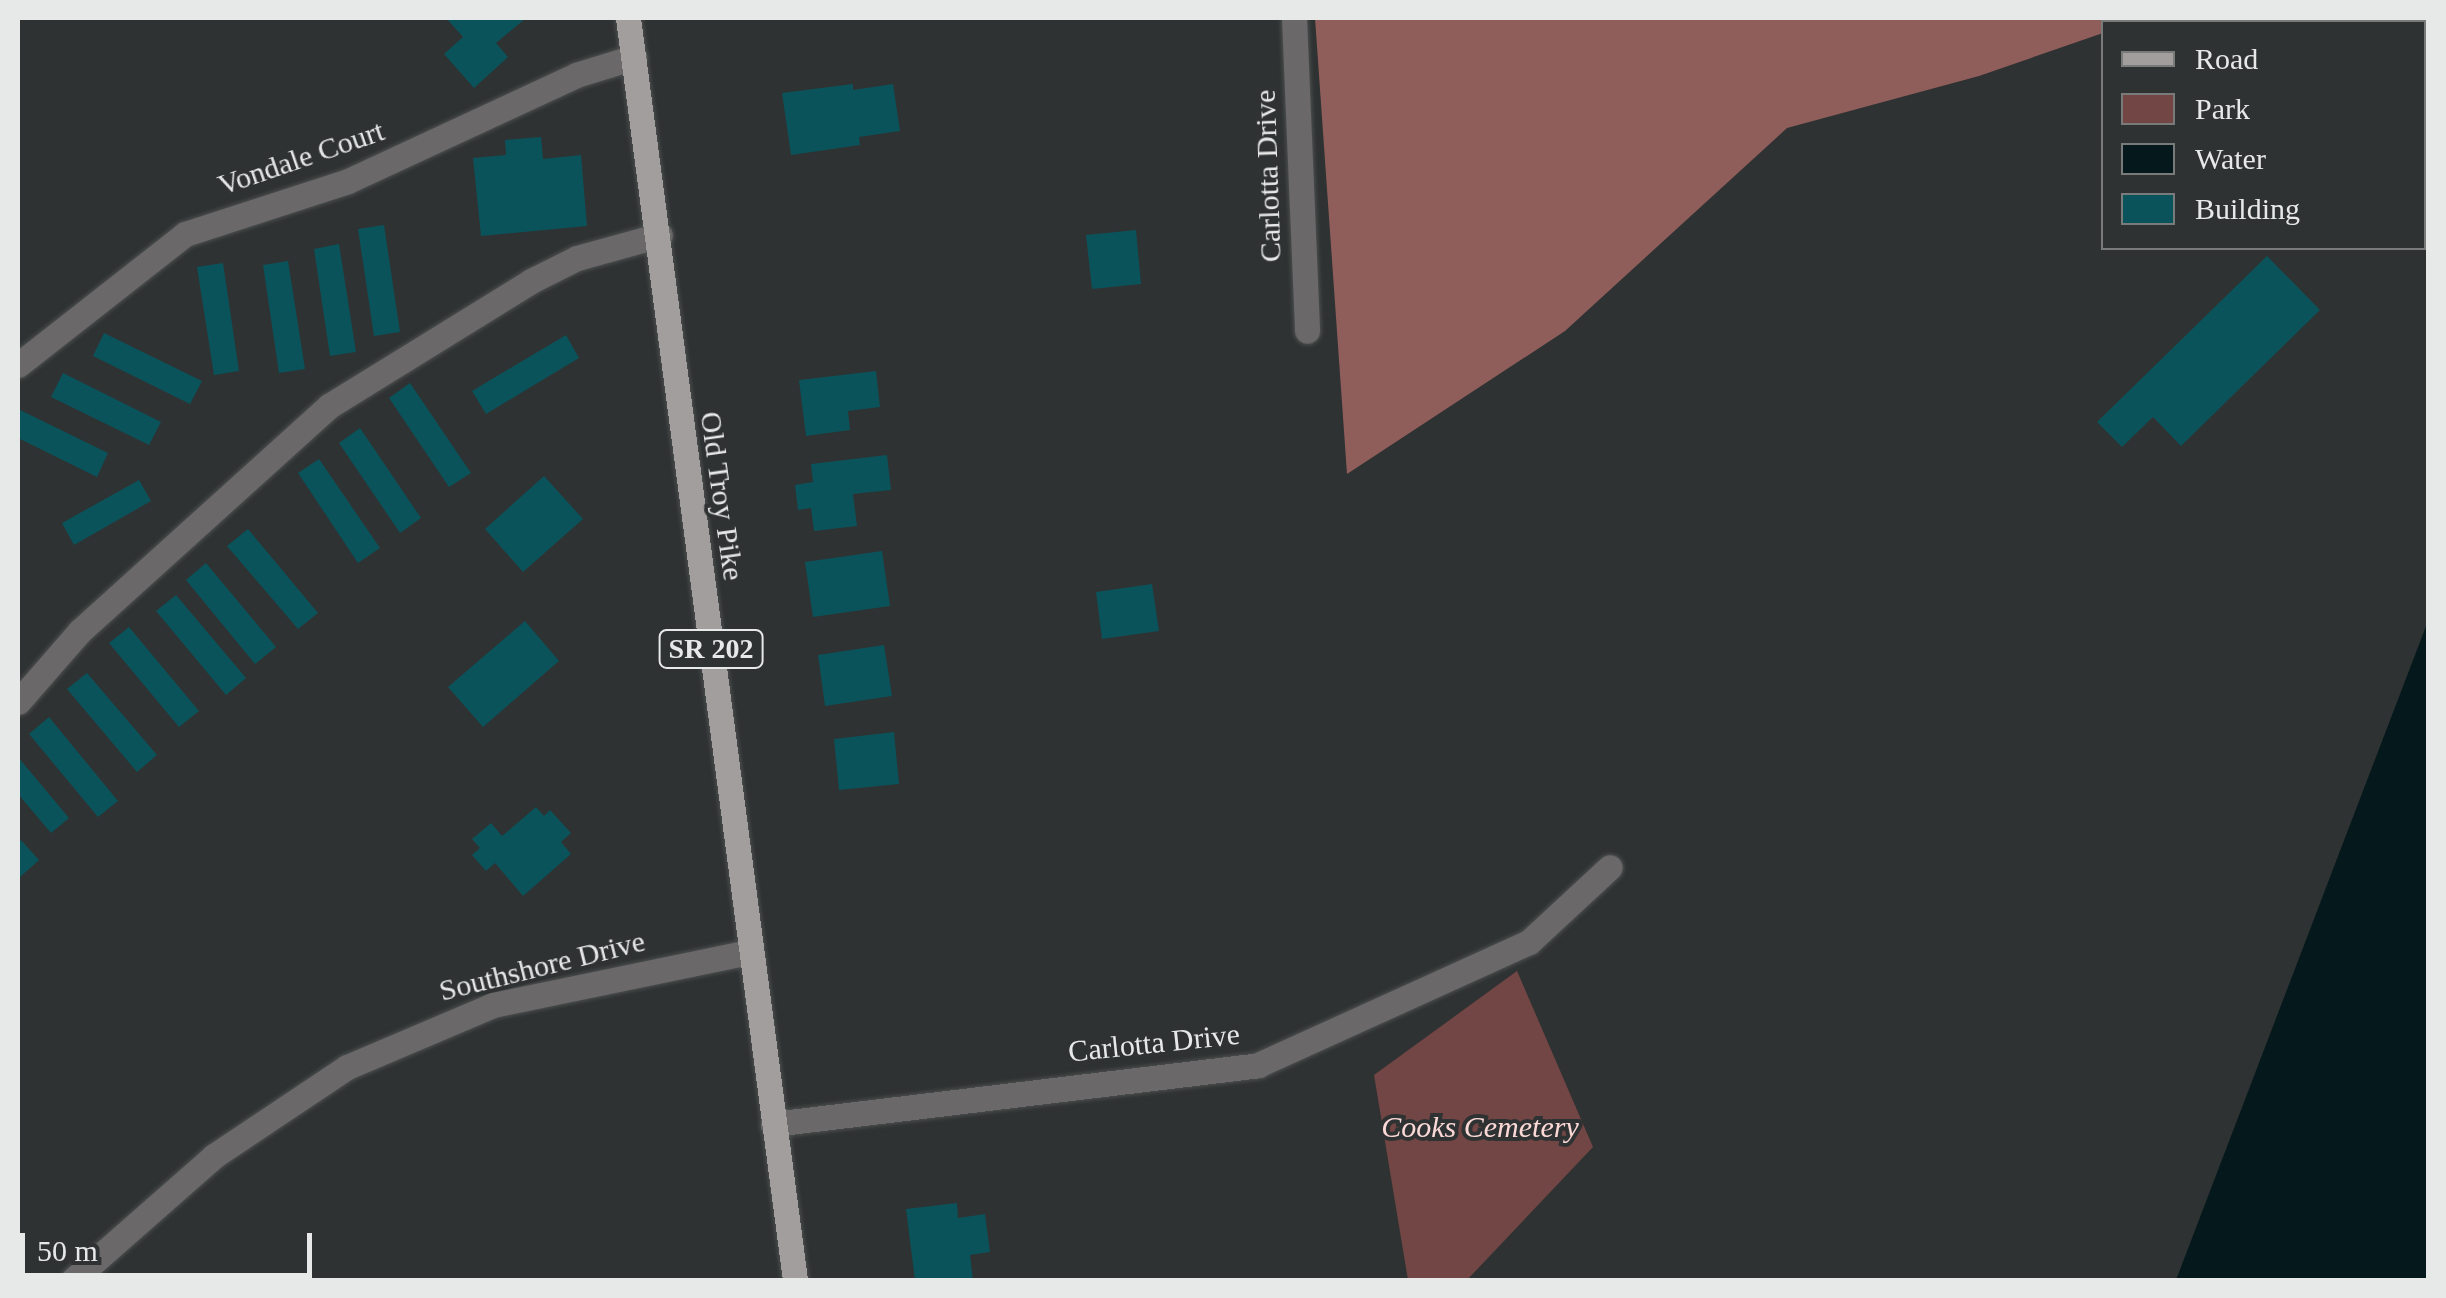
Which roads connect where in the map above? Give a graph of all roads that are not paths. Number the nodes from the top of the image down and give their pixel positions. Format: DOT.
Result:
graph roads {
  1 [pos="628,18"];
  2 [pos="1294,18"];
  3 [pos="634,58"];
  4 [pos="660,234"];
  5 [pos="1307,331"];
  6 [pos="18,365"];
  7 [pos="18,702"];
  8 [pos="1610,867"];
  9 [pos="748,952"];
  10 [pos="772,1124"];
  11 [pos="74,1280"];
  12 [pos="795,1280"];
  1 -- 3 [label="main road, Old Troy Pike / SR 202"];
  2 -- 5 [label="street, Carlotta Drive"];
  3 -- 4 [label="main road, Old Troy Pike / SR 202"];
  3 -- 6 [label="street, Vondale Court"];
  4 -- 7 [label="street"];
  4 -- 9 [label="main road, Old Troy Pike / SR 202"];
  8 -- 10 [label="street, Carlotta Drive"];
  9 -- 10 [label="main road, Old Troy Pike / SR 202"];
  9 -- 11 [label="street, Southshore Drive"];
  10 -- 12 [label="main road, Old Troy Pike / SR 202"];
}
